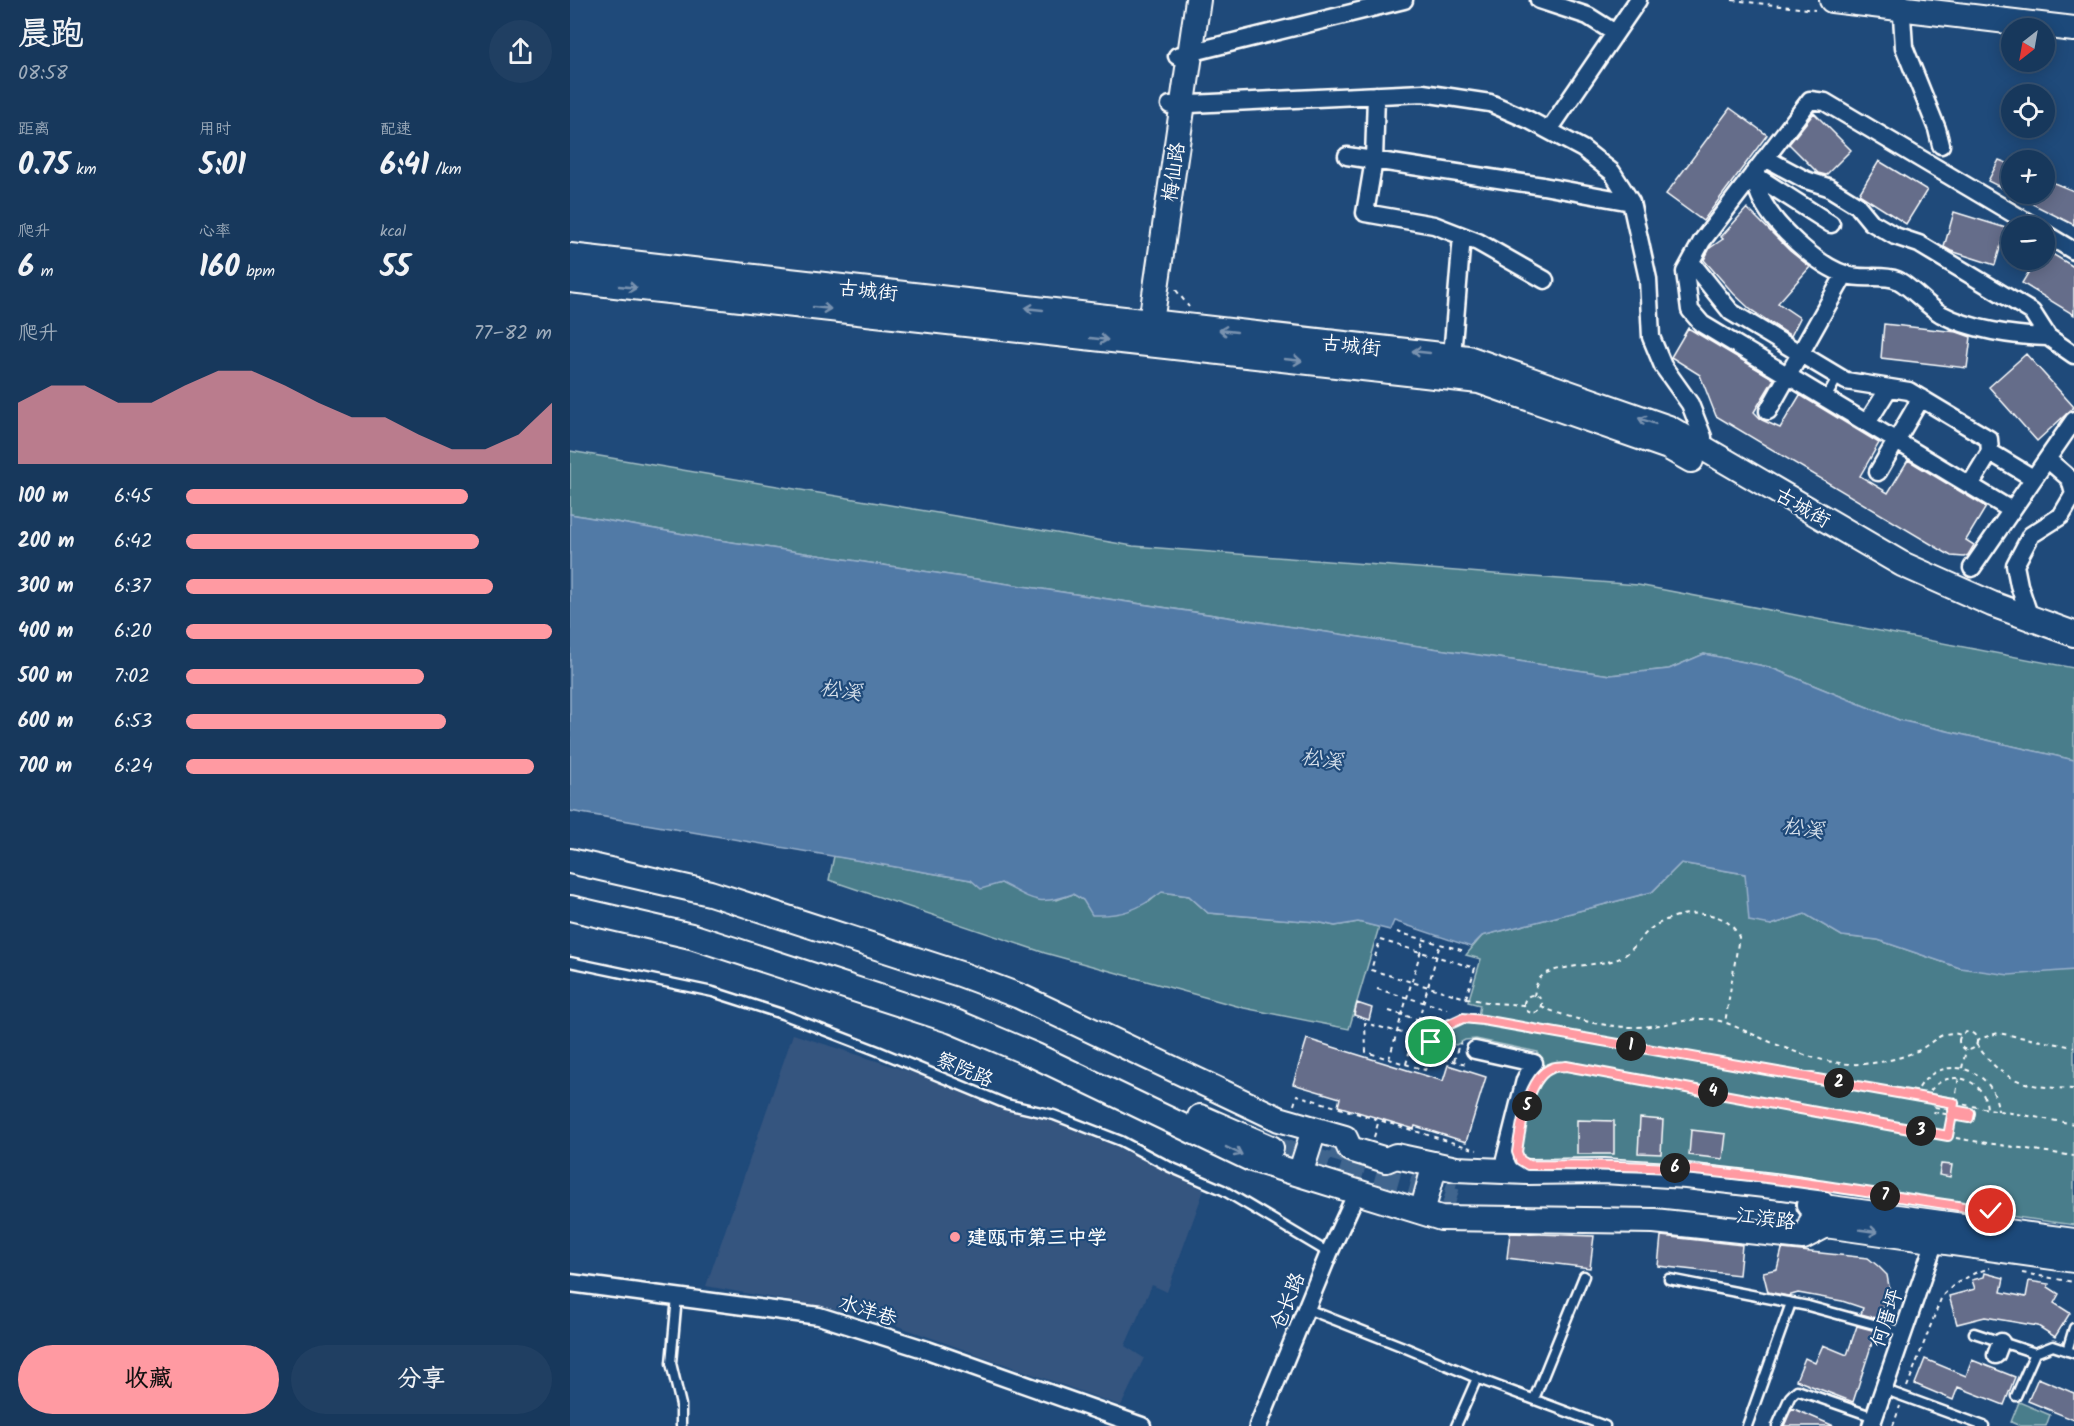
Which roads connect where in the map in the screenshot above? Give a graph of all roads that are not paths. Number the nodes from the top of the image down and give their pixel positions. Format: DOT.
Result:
graph roads {
  1 [pos="1186,0"];
  2 [pos="1198,0"];
  3 [pos="1404,0"];
  4 [pos="1539,0"];
  5 [pos="1638,0"];
  6 [pos="1832,0"];
  7 [pos="1898,3"];
  8 [pos="2074,21"];
  9 [pos="2074,29"];
  10 [pos="1615,33"];
  11 [pos="1184,54"];
  12 [pos="1376,95"];
  13 [pos="1176,104"];
  14 [pos="1549,130"];
  15 [pos="1941,145"];
  16 [pos="1347,156"];
  17 [pos="1765,158"];
  18 [pos="1374,160"];
  19 [pos="1753,174"];
  20 [pos="1631,202"];
  21 [pos="2017,216"];
  22 [pos="1831,224"];
  23 [pos="1462,236"];
  24 [pos="2055,240"];
  25 [pos="2074,251"];
  26 [pos="570,256"];
  27 [pos="1691,262"];
  28 [pos="1845,274"];
  29 [pos="570,280"];
  30 [pos="1545,280"];
  31 [pos="1731,312"];
  32 [pos="1143,332"];
  33 [pos="1718,333"];
  34 [pos="2048,337"];
  35 [pos="1800,354"];
  36 [pos="2074,354"];
  37 [pos="1452,356"];
  38 [pos="1788,376"];
  39 [pos="1838,377"];
  40 [pos="1889,388"];
  41 [pos="1826,398"];
  42 [pos="1921,398"];
  43 [pos="1768,411"];
  44 [pos="2074,420"];
  45 [pos="1867,423"];
  46 [pos="1897,441"];
  47 [pos="1702,448"];
  48 [pos="1990,452"];
  49 [pos="2047,459"];
  50 [pos="1878,472"];
  51 [pos="2033,478"];
  52 [pos="1970,485"];
  53 [pos="2011,510"];
  54 [pos="1972,568"];
  55 [pos="2030,618"];
  56 [pos="2074,634"];
  57 [pos="2074,651"];
  58 [pos="570,861"];
  59 [pos="570,875"];
  60 [pos="570,892"];
  61 [pos="570,908"];
  62 [pos="570,962"];
  63 [pos="1469,1055"];
  64 [pos="1314,1130"];
  65 [pos="1279,1134"];
  66 [pos="1368,1155"];
  67 [pos="1435,1164"];
  68 [pos="1502,1171"];
  69 [pos="1300,1174"];
  70 [pos="1357,1192"];
  71 [pos="1456,1192"];
  72 [pos="1422,1212"];
  73 [pos="1825,1216"];
  74 [pos="1939,1232"];
  75 [pos="2074,1241"];
  76 [pos="1329,1253"];
  77 [pos="2074,1260"];
  78 [pos="1584,1276"];
  79 [pos="1669,1279"];
  80 [pos="570,1283"];
  81 [pos="677,1297"];
  82 [pos="1791,1303"];
  83 [pos="1307,1309"];
  84 [pos="2074,1328"];
  85 [pos="1903,1332"];
  86 [pos="1974,1333"];
  87 [pos="2071,1352"];
  88 [pos="2035,1353"];
  89 [pos="1477,1378"];
  90 [pos="1883,1389"];
  91 [pos="2016,1396"];
  92 [pos="1534,1399"];
  93 [pos="1872,1422"];
  94 [pos="681,1426"];
  95 [pos="1142,1426"];
  96 [pos="1258,1426"];
  97 [pos="1456,1426"];
  98 [pos="1605,1426"];
  99 [pos="1747,1426"];
  100 [pos="1777,1426"];
  101 [pos="1984,1426"];
  1 -- 11 [label="main road, 梅仙路"];
  2 -- 11 [label="main road, 梅仙路"];
  3 -- 11 [label="street"];
  4 -- 10 [label="street"];
  5 -- 10 [label="street"];
  6 -- 7 [label="main road"];
  7 -- 8 [label="main road"];
  7 -- 9 [label="main road"];
  7 -- 15 [label="street"];
  10 -- 14 [label="street"];
  11 -- 13 [label="main road, 梅仙路"];
  12 -- 13 [label="street"];
  12 -- 14 [label="street"];
  12 -- 18 [label="street"];
  13 -- 32 [label="main road, 梅仙路"];
  14 -- 20 [label="street"];
  16 -- 18 [label="street"];
  17 -- 19 [label="street"];
  17 -- 21 [label="street"];
  17 -- 34 [label="street"];
  18 -- 20 [label="street"];
  18 -- 23 [label="street"];
  19 -- 22 [label="street"];
  19 -- 27 [label="street"];
  19 -- 28 [label="street"];
  20 -- 47 [label="street"];
  23 -- 30 [label="street"];
  23 -- 37 [label="street"];
  24 -- 25 [label="street"];
  32 -- 26 [label="main road, 古城街, one-way"];
  27 -- 31 [label="street"];
  27 -- 33 [label="street"];
  28 -- 34 [label="street"];
  28 -- 35 [label="street"];
  29 -- 32 [label="main road, 古城街, one-way"];
  31 -- 33 [label="street"];
  31 -- 35 [label="street"];
  37 -- 32 [label="main road, 古城街, one-way"];
  32 -- 57 [label="main road, 古城街, one-way"];
  33 -- 38 [label="street"];
  34 -- 36 [label="street"];
  35 -- 38 [label="street"];
  35 -- 39 [label="street"];
  47 -- 37 [label="main road, 古城街, one-way"];
  38 -- 41 [label="street"];
  38 -- 43 [label="street"];
  39 -- 40 [label="street"];
  39 -- 41 [label="lane"];
  40 -- 42 [label="street"];
  40 -- 45 [label="street"];
  41 -- 45 [label="street"];
  42 -- 46 [label="street"];
  42 -- 48 [label="street"];
  44 -- 49 [label="street"];
  45 -- 46 [label="street"];
  46 -- 50 [label="street"];
  46 -- 52 [label="street"];
  47 -- 55 [label="main road, 古城街"];
  48 -- 51 [label="street"];
  48 -- 52 [label="street"];
  49 -- 51 [label="street"];
  49 -- 55 [label="street"];
  51 -- 53 [label="street"];
  52 -- 53 [label="street"];
  53 -- 54 [label="street"];
  55 -- 56 [label="main road, 古城街"];
  58 -- 65 [label="main road"];
  59 -- 65 [label="main road"];
  60 -- 65 [label="main road"];
  61 -- 69 [label="main road, one-way"];
  62 -- 76 [label="lane, 察院路"];
  63 -- 68 [label="street"];
  64 -- 65 [label="main road"];
  64 -- 66 [label="main road"];
  64 -- 69 [label="main road"];
  66 -- 67 [label="main road"];
  66 -- 70 [label="main road"];
  67 -- 68 [label="main road"];
  67 -- 72 [label="main road"];
  68 -- 73 [label="main road"];
  69 -- 70 [label="main road"];
  70 -- 72 [label="main road"];
  70 -- 76 [label="street, 仓长路"];
  71 -- 73 [label="main road, 江滨路"];
  72 -- 73 [label="main road"];
  73 -- 74 [label="main road, 江滨路"];
  74 -- 75 [label="main road, 江滨路"];
  74 -- 77 [label="main road, 江滨路"];
  74 -- 85 [label="street, 何厝坪"];
  76 -- 83 [label="street, 仓长路"];
  78 -- 92 [label="lane"];
  79 -- 82 [label="lane"];
  80 -- 81 [label="street, 水洋巷"];
  81 -- 94 [label="lane"];
  81 -- 95 [label="street, 水洋巷"];
  82 -- 85 [label="lane"];
  82 -- 99 [label="lane"];
  83 -- 89 [label="lane"];
  83 -- 96 [label="street, 仓长路"];
  84 -- 87 [label="lane"];
  85 -- 90 [label="street, 何厝坪"];
  86 -- 88 [label="lane"];
  87 -- 88 [label="lane"];
  88 -- 91 [label="lane"];
  89 -- 92 [label="lane"];
  89 -- 97 [label="lane"];
  90 -- 93 [label="street, 何厝坪"];
  90 -- 101 [label="lane"];
  92 -- 98 [label="lane"];
  93 -- 100 [label="lane"];
}
